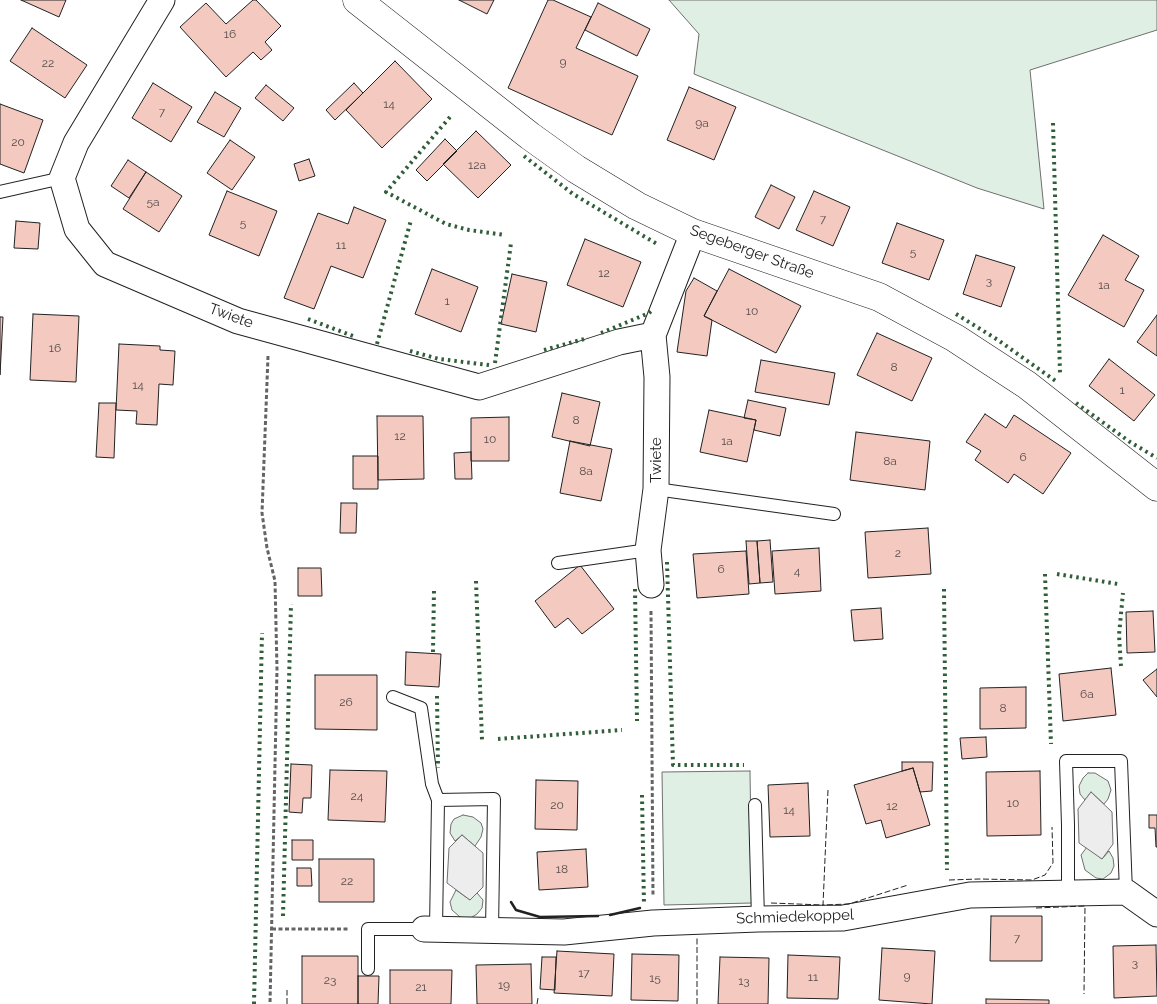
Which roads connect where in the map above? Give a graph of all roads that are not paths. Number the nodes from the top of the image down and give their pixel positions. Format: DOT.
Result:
graph roads {
  1 [pos="162,0"];
  2 [pos="357,0"];
  3 [pos="62,178"];
  4 [pos="0,192"];
  5 [pos="694,233"];
  6 [pos="652,335"];
  7 [pos="1157,487"];
  8 [pos="656,489"];
  9 [pos="834,514"];
  10 [pos="648,550"];
  11 [pos="558,563"];
  12 [pos="650,585"];
  13 [pos="393,697"];
  14 [pos="438,800"];
  15 [pos="755,805"];
  16 [pos="1126,892"];
  17 [pos="1068,893"];
  18 [pos="1157,914"];
  19 [pos="758,919"];
  20 [pos="430,929"];
  21 [pos="492,931"];
  22 [pos="368,969"];
  1 -- 3 [label="street"];
  2 -- 5 [label="main road, Segeberger Straße"];
  3 -- 4 [label="lane"];
  3 -- 6 [label="street, Twiete"];
  5 -- 6 [label="street, Twiete"];
  5 -- 7 [label="main road, Segeberger Straße"];
  6 -- 8 [label="street, Twiete"];
  8 -- 9 [label="lane"];
  8 -- 10 [label="street, Twiete"];
  10 -- 11 [label="lane"];
  10 -- 12 [label="street, Twiete"];
  13 -- 14 [label="lane"];
  14 -- 20 [label="lane"];
  14 -- 21 [label="lane"];
  15 -- 19 [label="lane"];
  16 -- 17 [label="street, Schmiedekoppel"];
  16 -- 17 [label="lane"];
  16 -- 18 [label="street"];
  17 -- 19 [label="street, Schmiedekoppel"];
  19 -- 21 [label="street, Schmiedekoppel"];
  20 -- 21 [label="street, Schmiedekoppel"];
  20 -- 22 [label="lane"];
}
